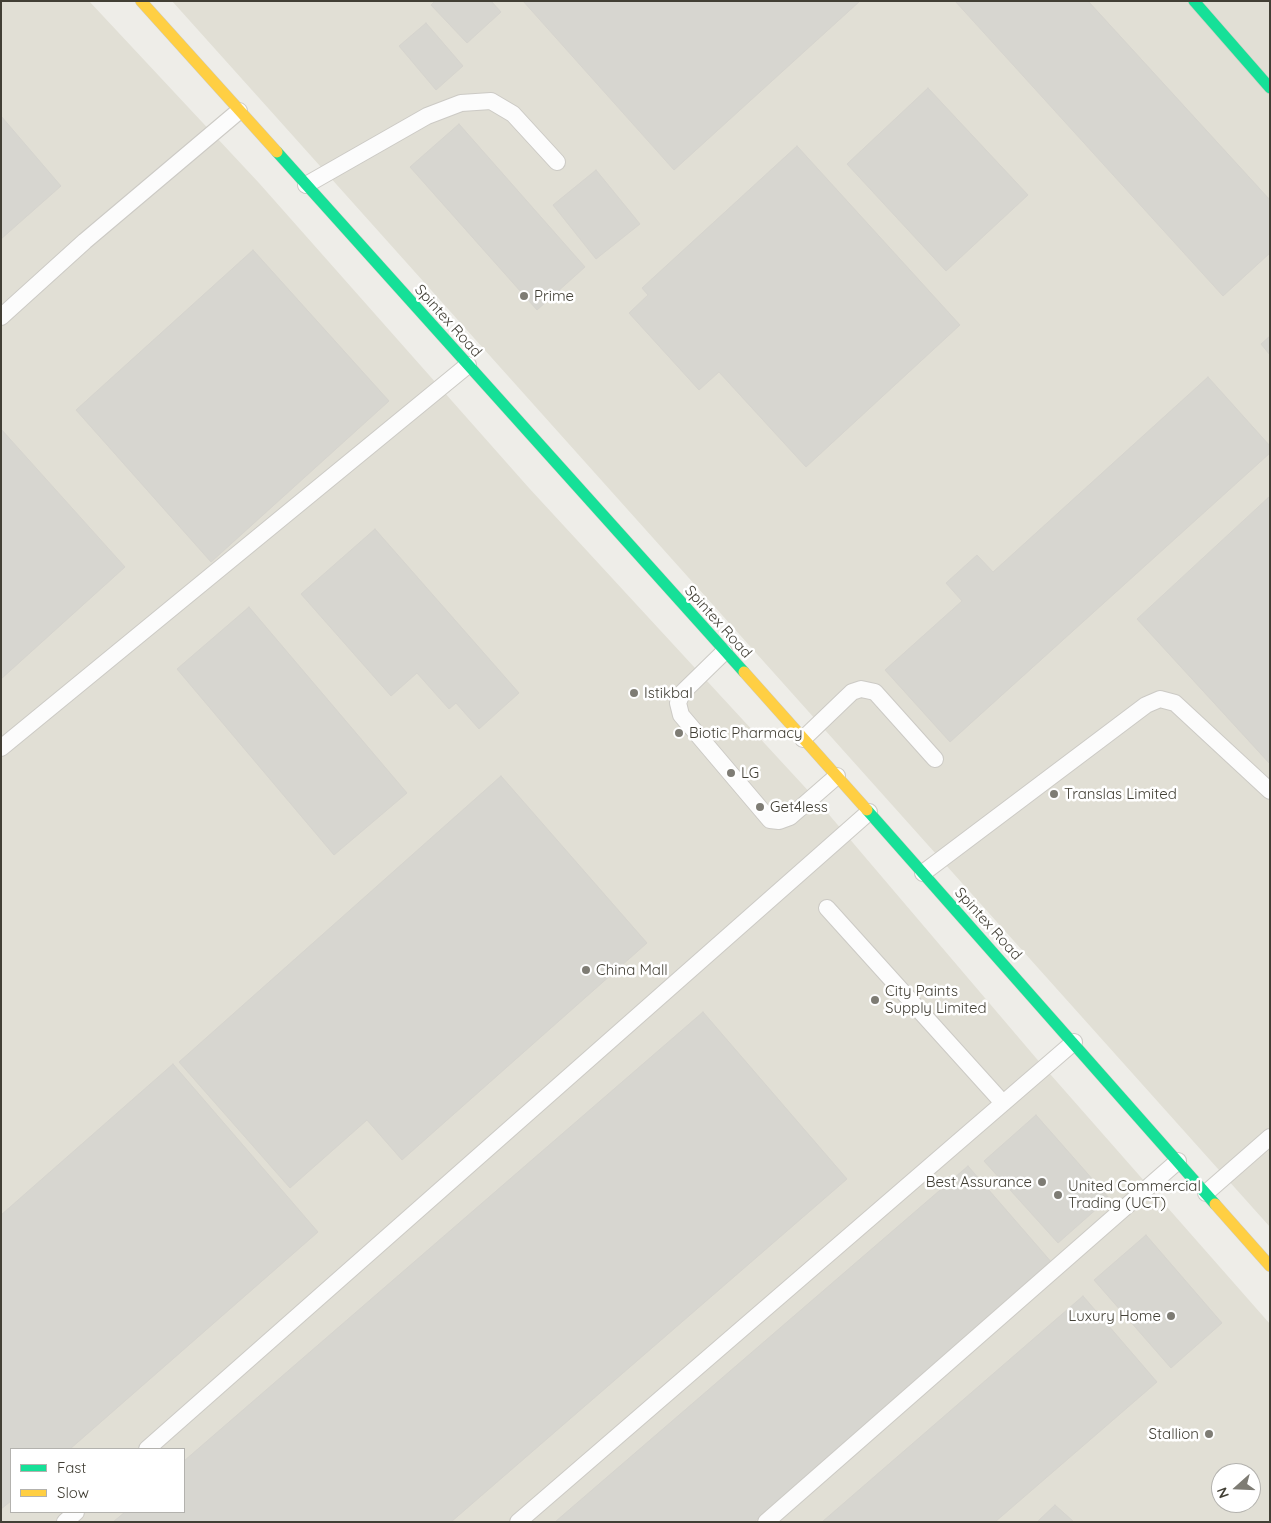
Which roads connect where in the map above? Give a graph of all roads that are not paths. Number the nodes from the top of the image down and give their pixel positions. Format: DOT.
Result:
graph roads {
  1 [pos="141,1"];
  2 [pos="1194,1"];
  3 [pos="1270,88"];
  4 [pos="239,111"];
  5 [pos="557,162"];
  6 [pos="306,185"];
  7 [pos="1,317"];
  8 [pos="468,365"];
  9 [pos="724,652"];
  10 [pos="803,740"];
  11 [pos="1,748"];
  12 [pos="935,759"];
  13 [pos="837,776"];
  14 [pos="1270,791"];
  15 [pos="869,812"];
  16 [pos="923,873"];
  17 [pos="827,908"];
  18 [pos="1074,1042"];
  19 [pos="1003,1103"];
  20 [pos="1270,1137"];
  21 [pos="1178,1162"];
  22 [pos="1206,1193"];
  23 [pos="1270,1266"];
  24 [pos="148,1448"];
  25 [pos="75,1513"];
  26 [pos="65,1522"];
  27 [pos="518,1522"];
  28 [pos="766,1522"];
  1 -- 4 [label="main road, Spintex Road"];
  2 -- 3 [label="main road"];
  4 -- 6 [label="main road, Spintex Road"];
  4 -- 7 [label="lane"];
  5 -- 6 [label="lane"];
  6 -- 8 [label="main road, Spintex Road"];
  8 -- 9 [label="main road, Spintex Road"];
  8 -- 11 [label="lane"];
  9 -- 10 [label="main road, Spintex Road"];
  9 -- 13 [label="lane"];
  10 -- 12 [label="lane"];
  10 -- 13 [label="main road, Spintex Road"];
  13 -- 15 [label="main road, Spintex Road"];
  14 -- 16 [label="lane"];
  15 -- 16 [label="main road, Spintex Road"];
  15 -- 24 [label="lane"];
  16 -- 18 [label="main road, Spintex Road"];
  17 -- 19 [label="lane"];
  18 -- 19 [label="lane"];
  18 -- 21 [label="main road, Spintex Road"];
  19 -- 27 [label="lane"];
  20 -- 22 [label="lane"];
  21 -- 22 [label="main road, Spintex Road"];
  21 -- 28 [label="lane"];
  22 -- 23 [label="main road, Spintex Road"];
  25 -- 26 [label="lane"];
}
